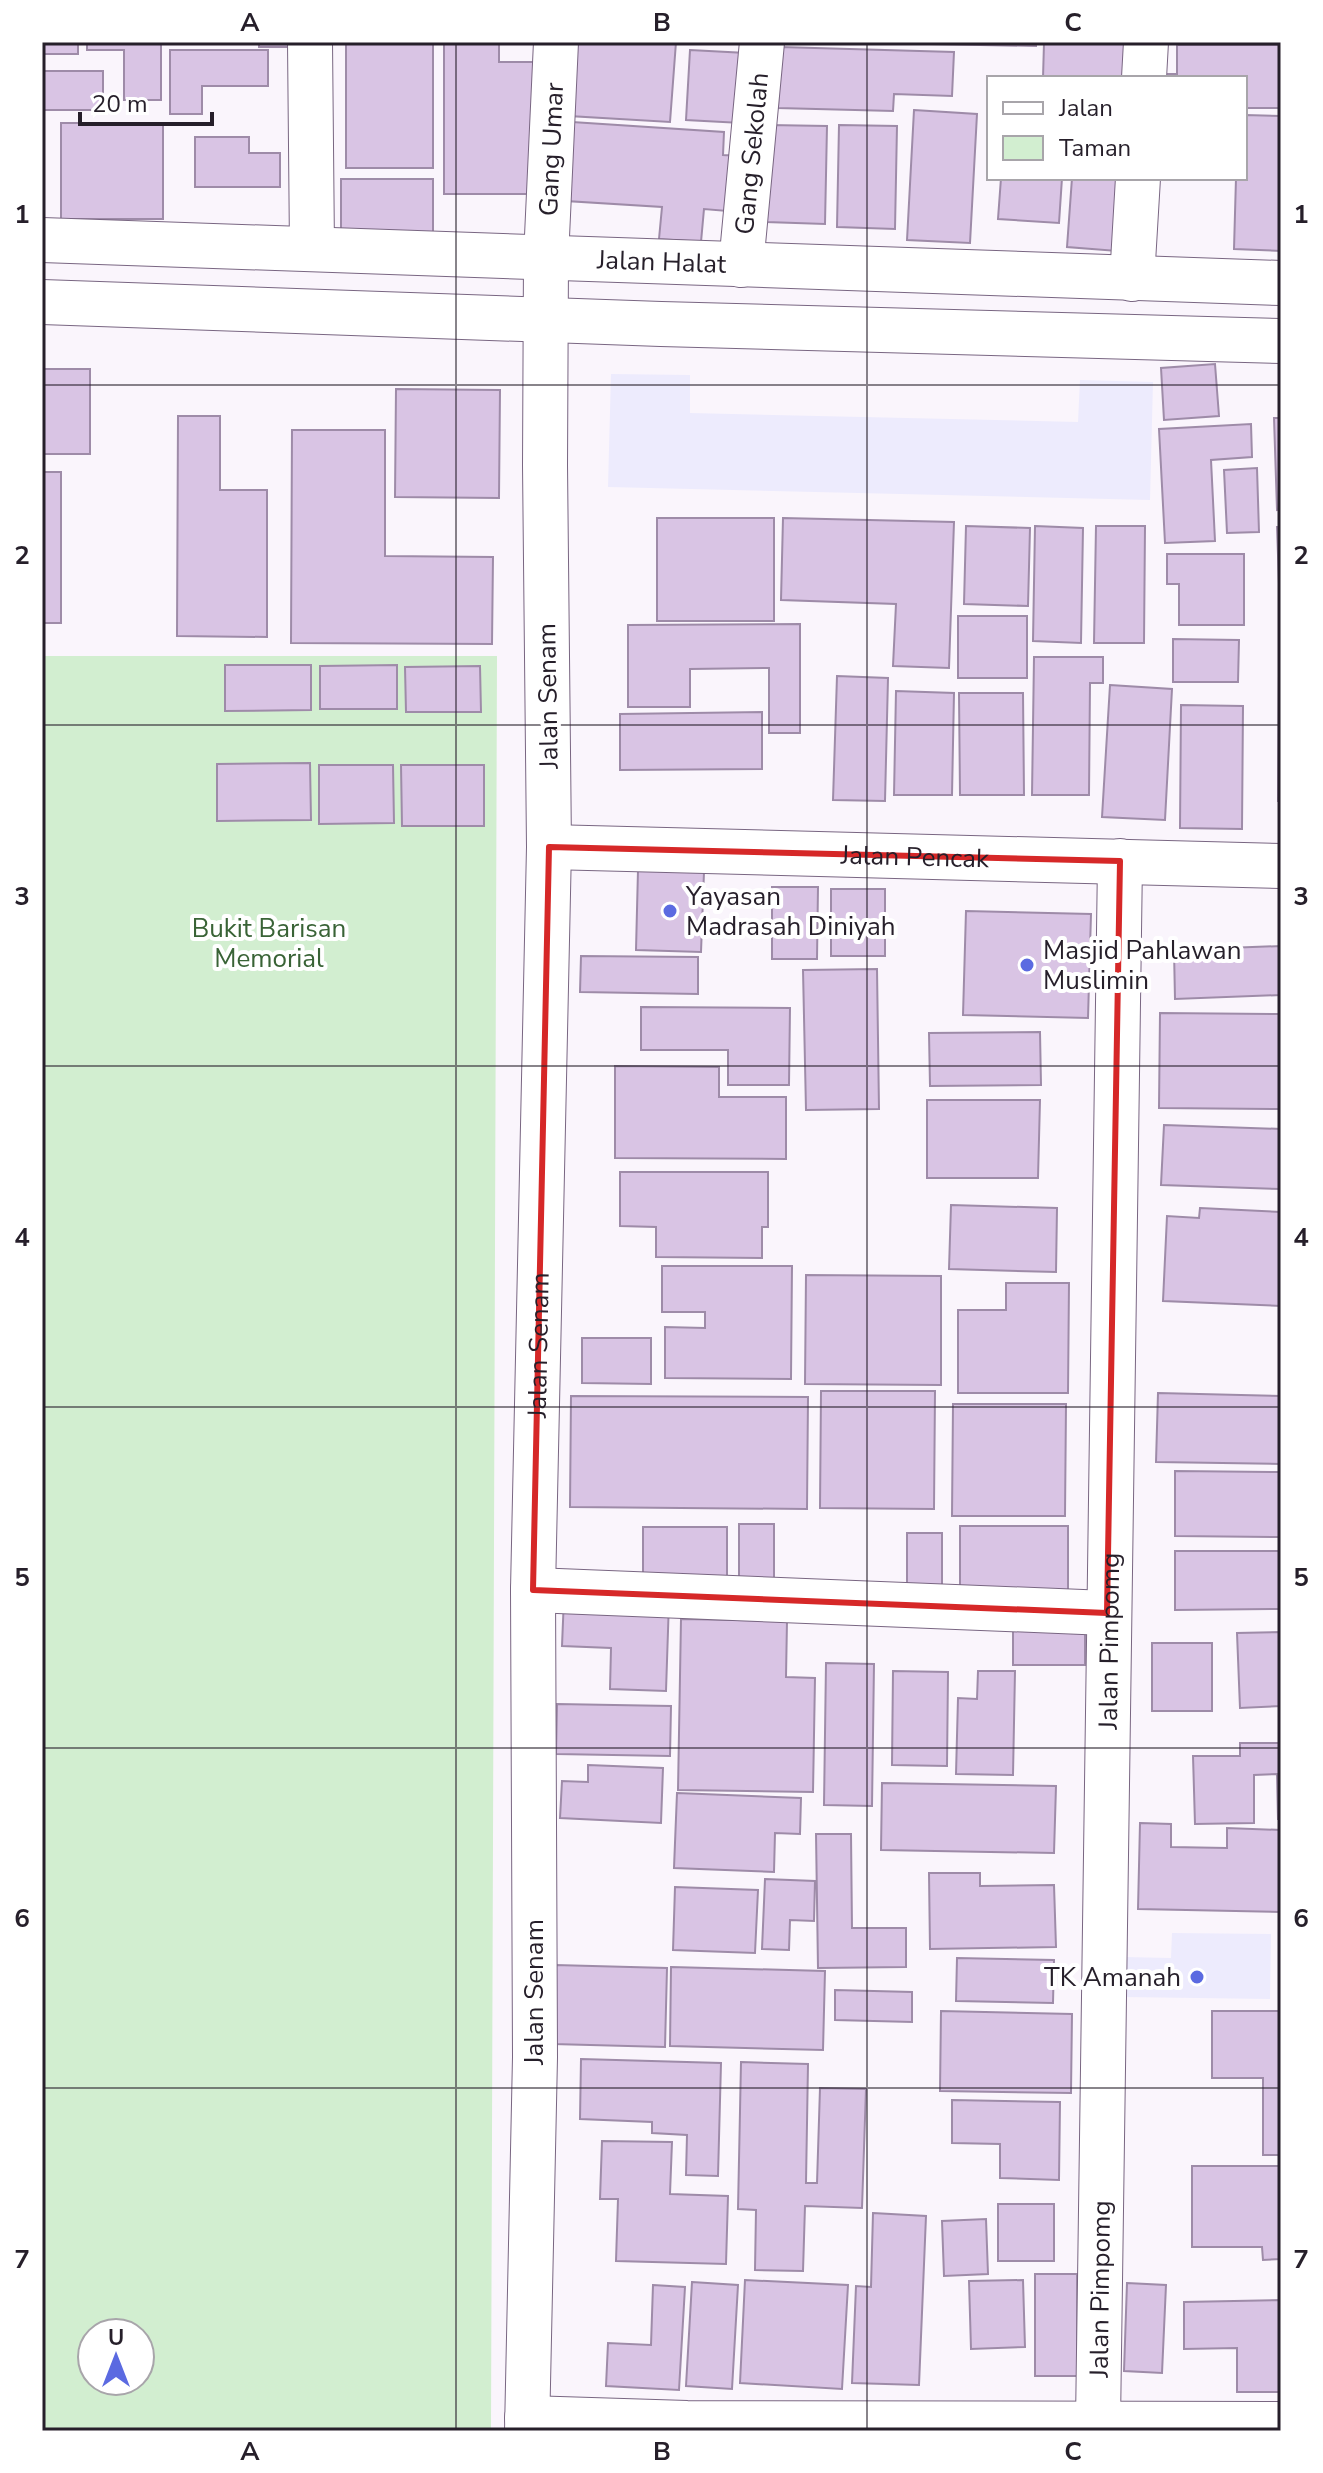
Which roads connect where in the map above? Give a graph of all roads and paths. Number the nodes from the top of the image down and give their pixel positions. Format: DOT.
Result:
graph roads {
  1 [pos="310,42"];
  2 [pos="556,42"];
  3 [pos="762,42"];
  4 [pos="1146,42"];
  5 [pos="1144,76"];
  6 [pos="1138,180"];
  7 [pos="42,240"];
  8 [pos="312,249"];
  9 [pos="546,258"];
  10 [pos="741,265"];
  11 [pos="1132,279"];
  12 [pos="1281,283"];
  13 [pos="42,302"];
  14 [pos="546,321"];
  15 [pos="1281,341"];
  16 [pos="549,847"];
  17 [pos="1120,861"];
  18 [pos="1281,866"];
  19 [pos="533,1590"];
  20 [pos="1107,1613"];
  21 [pos="1098,2423"];
  22 [pos="527,2424"];
  23 [pos="1281,2424"];
  24 [pos="687,2427"];
  1 -- 8 [label="street"];
  2 -- 9 [label="street, Gang Umar"];
  3 -- 10 [label="street, Gang Sekolah"];
  4 -- 5 [label="street"];
  6 -- 11 [label="street"];
  7 -- 8 [label="street, Jalan Halat"];
  8 -- 9 [label="street, Jalan Halat"];
  9 -- 10 [label="street, Jalan Halat"];
  9 -- 14 [label="street, Jalan Senam"];
  10 -- 11 [label="street, Jalan Halat"];
  11 -- 12 [label="street, Jalan Halat"];
  13 -- 14 [label="street"];
  14 -- 15 [label="street"];
  14 -- 16 [label="street, Jalan Senam"];
  16 -- 17 [label="street, Jalan Pencak"];
  16 -- 19 [label="street, Jalan Senam"];
  17 -- 18 [label="street, Jalan Pencak"];
  17 -- 20 [label="street, Jalan Pimpomg"];
  19 -- 20 [label="street"];
  19 -- 22 [label="street, Jalan Senam"];
  20 -- 21 [label="street, Jalan Pimpomg"];
  21 -- 23 [label="street"];
  21 -- 24 [label="street"];
  22 -- 24 [label="street"];
}
